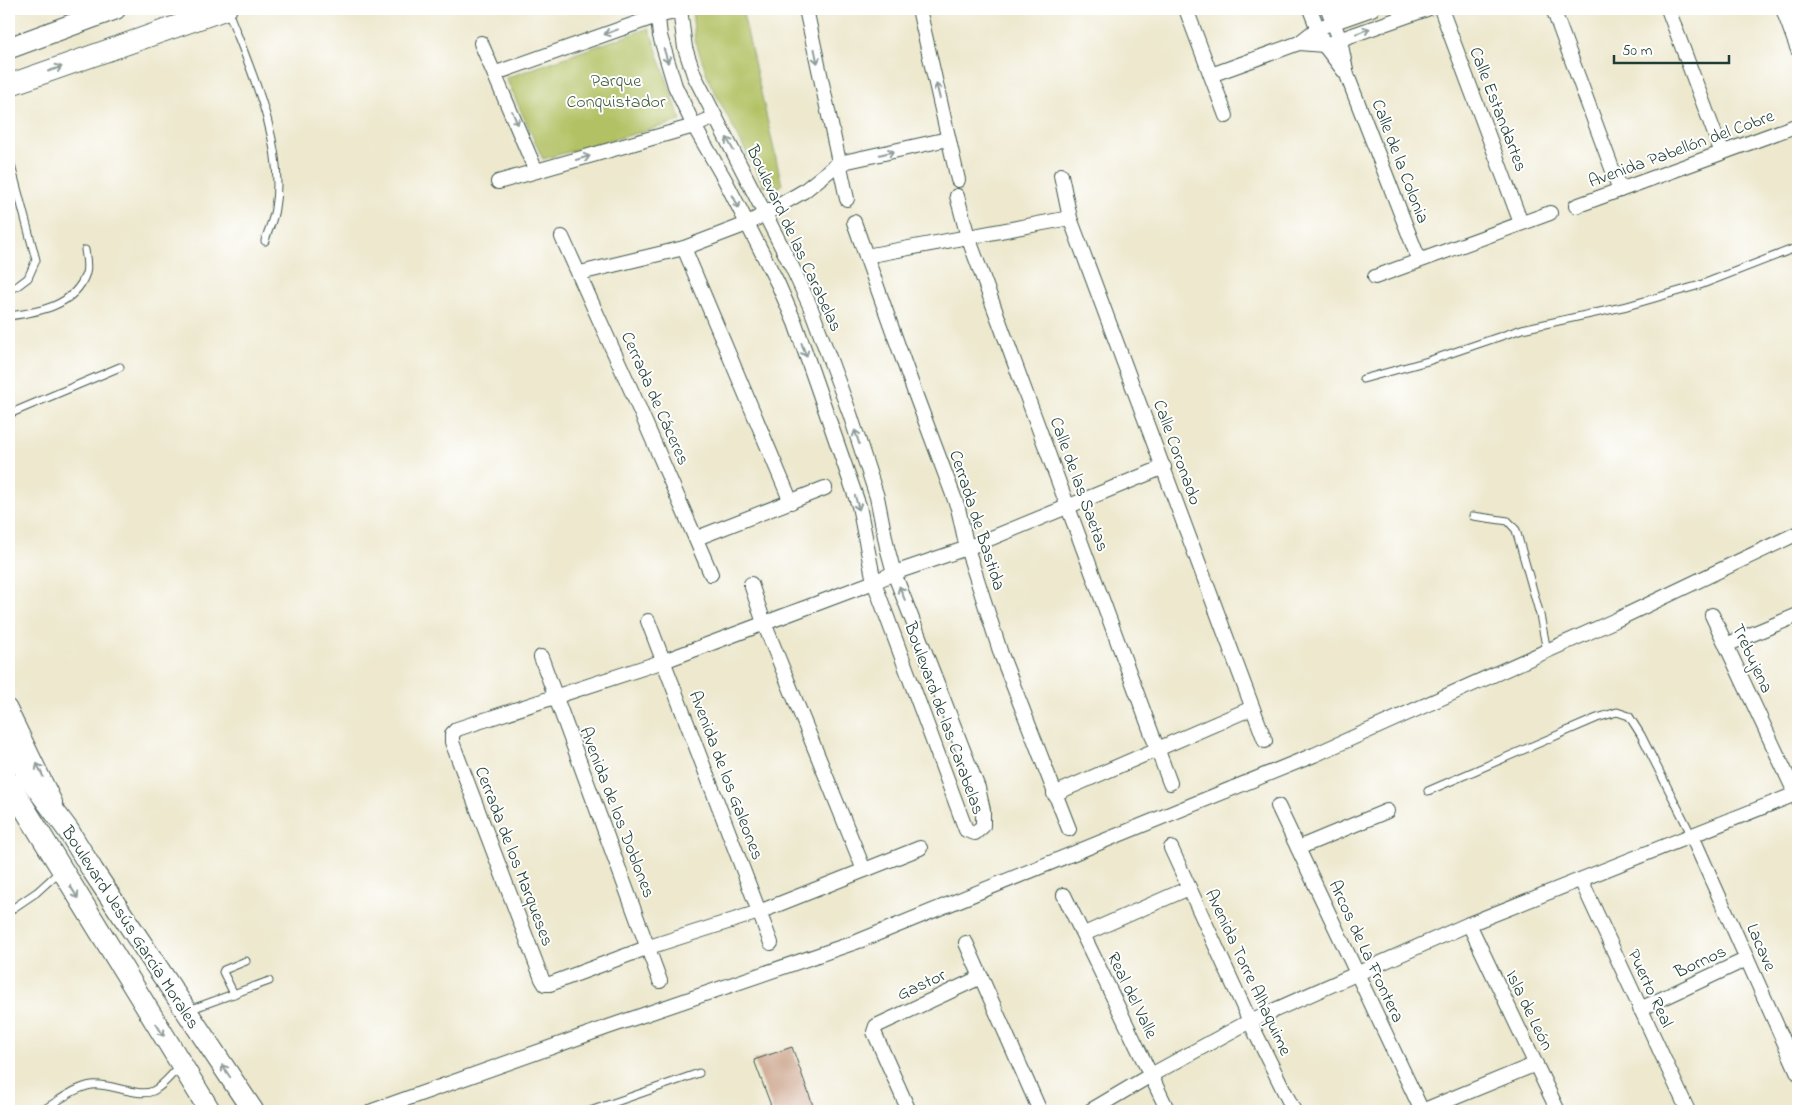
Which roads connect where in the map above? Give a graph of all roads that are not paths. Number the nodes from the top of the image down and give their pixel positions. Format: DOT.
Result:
graph roads {
  1 [pos="114,9"];
  2 [pos="227,9"];
  3 [pos="806,9"];
  4 [pos="919,9"];
  5 [pos="1186,9"];
  6 [pos="1310,9"];
  7 [pos="1328,9"];
  8 [pos="1372,9"];
  9 [pos="1427,9"];
  10 [pos="1441,9"];
  11 [pos="1553,9"];
  12 [pos="1668,9"];
  13 [pos="680,10"];
  14 [pos="657,12"];
  15 [pos="1789,13"];
  16 [pos="1333,23"];
  17 [pos="1318,28"];
  18 [pos="1340,40"];
  19 [pos="482,42"];
  20 [pos="1299,43"];
  21 [pos="1324,45"];
  22 [pos="9,48"];
  23 [pos="1798,50"];
  24 [pos="496,73"];
  25 [pos="1211,75"];
  26 [pos="1347,75"];
  27 [pos="9,86"];
  28 [pos="1226,116"];
  29 [pos="715,117"];
  30 [pos="1798,125"];
  31 [pos="694,126"];
  32 [pos="948,138"];
  33 [pos="1722,152"];
  34 [pos="9,158"];
  35 [pos="839,164"];
  36 [pos="536,171"];
  37 [pos="1061,175"];
  38 [pos="958,180"];
  39 [pos="498,182"];
  40 [pos="1620,190"];
  41 [pos="957,196"];
  42 [pos="847,199"];
  43 [pos="1576,206"];
  44 [pos="1550,213"];
  45 [pos="766,215"];
  46 [pos="1070,218"];
  47 [pos="854,222"];
  48 [pos="1521,223"];
  49 [pos="747,224"];
  50 [pos="562,237"];
  51 [pos="968,237"];
  52 [pos="265,241"];
  53 [pos="1798,246"];
  54 [pos="684,248"];
  55 [pos="85,250"];
  56 [pos="866,256"];
  57 [pos="1419,260"];
  58 [pos="580,273"];
  59 [pos="1375,277"];
  60 [pos="9,288"];
  61 [pos="9,316"];
  62 [pos="120,367"];
  63 [pos="1363,379"];
  64 [pos="9,414"];
  65 [pos="1164,467"];
  66 [pos="825,488"];
  67 [pos="791,502"];
  68 [pos="1068,506"];
  69 [pos="1473,516"];
  70 [pos="1798,533"];
  71 [pos="697,538"];
  72 [pos="967,548"];
  73 [pos="894,573"];
  74 [pos="712,574"];
  75 [pos="874,582"];
  76 [pos="751,584"];
  77 [pos="1712,615"];
  78 [pos="1798,615"];
  79 [pos="648,621"];
  80 [pos="764,623"];
  81 [pos="1726,645"];
  82 [pos="1547,651"];
  83 [pos="541,657"];
  84 [pos="664,660"];
  85 [pos="555,696"];
  86 [pos="9,707"];
  87 [pos="1252,708"];
  88 [pos="1265,741"];
  89 [pos="9,742"];
  90 [pos="1157,749"];
  91 [pos="9,783"];
  92 [pos="1170,783"];
  93 [pos="1428,792"];
  94 [pos="1054,794"];
  95 [pos="1798,795"];
  96 [pos="9,804"];
  97 [pos="1278,806"];
  98 [pos="1386,811"];
  99 [pos="1069,829"];
  100 [pos="68,830"];
  101 [pos="39,835"];
  102 [pos="1692,836"];
  103 [pos="920,848"];
  104 [pos="1171,848"];
  105 [pos="1298,848"];
  106 [pos="61,870"];
  107 [pos="864,870"];
  108 [pos="1581,880"];
  109 [pos="1189,888"];
  110 [pos="1064,894"];
  111 [pos="9,912"];
  112 [pos="758,912"];
  113 [pos="1469,924"];
  114 [pos="1084,934"];
  115 [pos="966,943"];
  116 [pos="770,944"];
  117 [pos="649,947"];
  118 [pos="1748,959"];
  119 [pos="246,961"];
  120 [pos="1357,974"];
  121 [pos="981,977"];
  122 [pos="269,981"];
  123 [pos="660,981"];
  124 [pos="234,994"];
  125 [pos="1640,1009"];
  126 [pos="186,1011"];
  127 [pos="1250,1021"];
  128 [pos="182,1064"];
  129 [pos="1536,1064"];
  130 [pos="699,1072"];
  131 [pos="1798,1073"];
  132 [pos="1151,1075"];
  133 [pos="41,1111"];
  134 [pos="210,1111"];
  135 [pos="253,1111"];
  136 [pos="372,1111"];
  137 [pos="590,1111"];
  138 [pos="909,1111"];
  139 [pos="1040,1111"];
  140 [pos="1090,1111"];
  141 [pos="1168,1111"];
  142 [pos="1294,1111"];
  143 [pos="1422,1111"];
  144 [pos="1558,1111"];
  145 [pos="1688,1111"];
  1 -- 22 [label="main road"];
  27 -- 2 [label="main road, one-way"];
  2 -- 52 [label="lane"];
  3 -- 35 [label="street, one-way"];
  32 -- 4 [label="street, one-way"];
  5 -- 25 [label="street"];
  6 -- 17 [label="street, Calle de la Colonia"];
  7 -- 16 [label="street, Calle de la Colonia"];
  8 -- 16 [label="street"];
  18 -- 9 [label="street, one-way"];
  10 -- 48 [label="street, Calle Estandartes"];
  11 -- 40 [label="street"];
  12 -- 33 [label="street"];
  13 -- 14 [label="street"];
  13 -- 29 [label="street, Boulevard de las Carabelas"];
  14 -- 24 [label="street, one-way"];
  14 -- 31 [label="street, Boulevard de las Carabelas, one-way"];
  15 -- 23 [label="street"];
  16 -- 17 [label="street"];
  16 -- 18 [label="street, Calle de la Colonia"];
  17 -- 20 [label="street"];
  17 -- 21 [label="street, Calle de la Colonia"];
  18 -- 21 [label="street"];
  18 -- 26 [label="street, Calle de la Colonia"];
  19 -- 24 [label="street"];
  20 -- 21 [label="street"];
  20 -- 25 [label="street"];
  21 -- 26 [label="street, Calle de la Colonia"];
  24 -- 36 [label="street, one-way"];
  25 -- 28 [label="street"];
  26 -- 57 [label="street, Calle de la Colonia"];
  29 -- 31 [label="street"];
  45 -- 29 [label="street, Boulevard de las Carabelas, one-way"];
  30 -- 33 [label="street, Avenida Pabellón del Cobre"];
  36 -- 31 [label="street, one-way"];
  31 -- 49 [label="street, Boulevard de las Carabelas, one-way"];
  35 -- 32 [label="street, one-way"];
  32 -- 38 [label="street"];
  33 -- 40 [label="street, Avenida Pabellón del Cobre"];
  34 -- 60 [label="lane"];
  35 -- 42 [label="street"];
  35 -- 45 [label="street"];
  36 -- 39 [label="street"];
  37 -- 46 [label="street, Calle Coronado"];
  40 -- 43 [label="street, Avenida Pabellón del Cobre"];
  41 -- 51 [label="street, Calle de las Saetas"];
  44 -- 48 [label="street"];
  45 -- 49 [label="street"];
  73 -- 45 [label="street, Boulevard de las Carabelas, one-way"];
  46 -- 51 [label="street"];
  46 -- 65 [label="street, Calle Coronado"];
  47 -- 56 [label="street, Cerrada de Bastida"];
  48 -- 57 [label="street"];
  49 -- 54 [label="street"];
  49 -- 75 [label="street, Boulevard de las Carabelas, one-way"];
  50 -- 58 [label="street, Cerrada de Cáceres"];
  51 -- 56 [label="street"];
  51 -- 68 [label="street, Calle de las Saetas"];
  53 -- 63 [label="lane"];
  54 -- 58 [label="street"];
  54 -- 67 [label="street"];
  55 -- 61 [label="lane"];
  56 -- 72 [label="street, Cerrada de Bastida"];
  57 -- 59 [label="street"];
  58 -- 71 [label="street, Cerrada de Cáceres"];
  62 -- 64 [label="lane"];
  65 -- 68 [label="street, Cerrada de los Marqueses"];
  65 -- 87 [label="street, Calle Coronado"];
  66 -- 67 [label="street"];
  67 -- 71 [label="street"];
  68 -- 72 [label="street, Cerrada de los Marqueses"];
  68 -- 90 [label="street, Calle de las Saetas"];
  69 -- 82 [label="lane"];
  70 -- 82 [label="street"];
  71 -- 74 [label="street, Cerrada de Cáceres"];
  72 -- 73 [label="street, Cerrada de los Marqueses"];
  72 -- 94 [label="street, Cerrada de Bastida"];
  73 -- 75 [label="street, Cerrada de los Marqueses"];
  75 -- 73 [label="street, Boulevard de las Carabelas, one-way"];
  75 -- 80 [label="street, Cerrada de los Marqueses"];
  76 -- 80 [label="street"];
  77 -- 81 [label="street, Trebujena"];
  78 -- 81 [label="street"];
  79 -- 84 [label="street, Avenida de los Galeones"];
  80 -- 84 [label="street, Cerrada de los Marqueses"];
  80 -- 107 [label="street"];
  81 -- 95 [label="street, Trebujena"];
  82 -- 136 [label="street"];
  83 -- 85 [label="street, Avenida de los Doblones"];
  84 -- 85 [label="street, Cerrada de los Marqueses"];
  84 -- 112 [label="street, Avenida de los Galeones"];
  85 -- 117 [label="street, Avenida de los Doblones"];
  85 -- 117 [label="street, Cerrada de los Marqueses"];
  100 -- 86 [label="street, one-way"];
  87 -- 88 [label="street, Calle Coronado"];
  87 -- 90 [label="street"];
  89 -- 100 [label="main road, Boulevard Jesús García Morales"];
  90 -- 92 [label="street, Calle de las Saetas"];
  90 -- 94 [label="street"];
  91 -- 101 [label="main road, Boulevard Jesús García Morales"];
  93 -- 102 [label="lane"];
  94 -- 99 [label="street, Cerrada de Bastida"];
  95 -- 102 [label="street"];
  96 -- 101 [label="street"];
  97 -- 105 [label="street, Arcos de La Frontera"];
  98 -- 105 [label="street"];
  100 -- 126 [label="main road, Boulevard Jesús García Morales"];
  101 -- 106 [label="main road, Boulevard Jesús García Morales"];
  102 -- 108 [label="street"];
  102 -- 118 [label="street, Lacave"];
  103 -- 107 [label="street, Cerrada de los Marqueses"];
  104 -- 109 [label="street, Avenida Torre Alhaquime"];
  105 -- 120 [label="street, Arcos de La Frontera"];
  106 -- 111 [label="lane"];
  106 -- 128 [label="main road, Boulevard Jesús García Morales, one-way"];
  107 -- 112 [label="street, Cerrada de los Marqueses"];
  108 -- 113 [label="street"];
  108 -- 125 [label="street, Puerto Real"];
  109 -- 114 [label="street"];
  109 -- 127 [label="street, Avenida Torre Alhaquime"];
  110 -- 114 [label="street, Real del Valle"];
  112 -- 116 [label="street, Avenida de los Galeones"];
  112 -- 117 [label="street, Cerrada de los Marqueses"];
  113 -- 120 [label="street"];
  113 -- 129 [label="street, Isla de León"];
  114 -- 132 [label="street, Real del Valle"];
  115 -- 121 [label="street"];
  117 -- 123 [label="street, Avenida de los Doblones"];
  118 -- 125 [label="street, Bornos"];
  118 -- 131 [label="street, Lacave"];
  119 -- 124 [label="lane"];
  120 -- 127 [label="street"];
  120 -- 143 [label="street, Arcos de La Frontera"];
  121 -- 138 [label="street, Gastor"];
  121 -- 139 [label="street"];
  122 -- 124 [label="lane"];
  124 -- 126 [label="lane"];
  125 -- 145 [label="street, Puerto Real"];
  135 -- 126 [label="main road, Boulevard Jesús García Morales, one-way"];
  127 -- 132 [label="street"];
  127 -- 142 [label="street, Avenida Torre Alhaquime"];
  128 -- 133 [label="lane"];
  128 -- 134 [label="main road, Boulevard Jesús García Morales"];
  129 -- 143 [label="street"];
  129 -- 144 [label="street, Isla de León"];
  130 -- 137 [label="lane"];
  132 -- 140 [label="street"];
  132 -- 141 [label="street, Real del Valle"];
}
